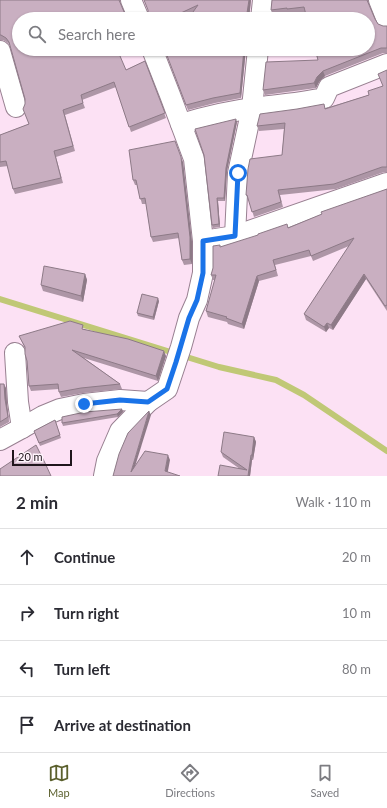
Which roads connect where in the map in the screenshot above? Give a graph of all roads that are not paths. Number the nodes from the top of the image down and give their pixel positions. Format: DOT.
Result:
graph roads {
  1 [pos="131,0"];
  2 [pos="263,0"];
  3 [pos="379,0"];
  4 [pos="136,12"];
  5 [pos="262,12"];
  6 [pos="387,20"];
  7 [pos="0,51"];
  8 [pos="155,56"];
  9 [pos="257,56"];
  10 [pos="387,64"];
  11 [pos="16,107"];
  12 [pos="252,108"];
  13 [pos="181,124"];
  14 [pos="387,183"];
  15 [pos="235,236"];
  16 [pos="203,241"];
  17 [pos="14,353"];
  18 [pos="148,402"];
  19 [pos="22,428"];
  20 [pos="0,440"];
  21 [pos="104,476"];
  1 -- 4 [label="street"];
  2 -- 5 [label="street"];
  3 -- 6 [label="street"];
  7 -- 11 [label="street"];
  8 -- 13 [label="street"];
  9 -- 12 [label="street"];
  10 -- 12 [label="street"];
  12 -- 13 [label="street"];
  12 -- 15 [label="street"];
  13 -- 16 [label="street"];
  14 -- 15 [label="street"];
  15 -- 16 [label="street"];
  16 -- 18 [label="street"];
  17 -- 19 [label="street"];
  18 -- 19 [label="street"];
  18 -- 21 [label="street"];
  19 -- 20 [label="street"];
}
